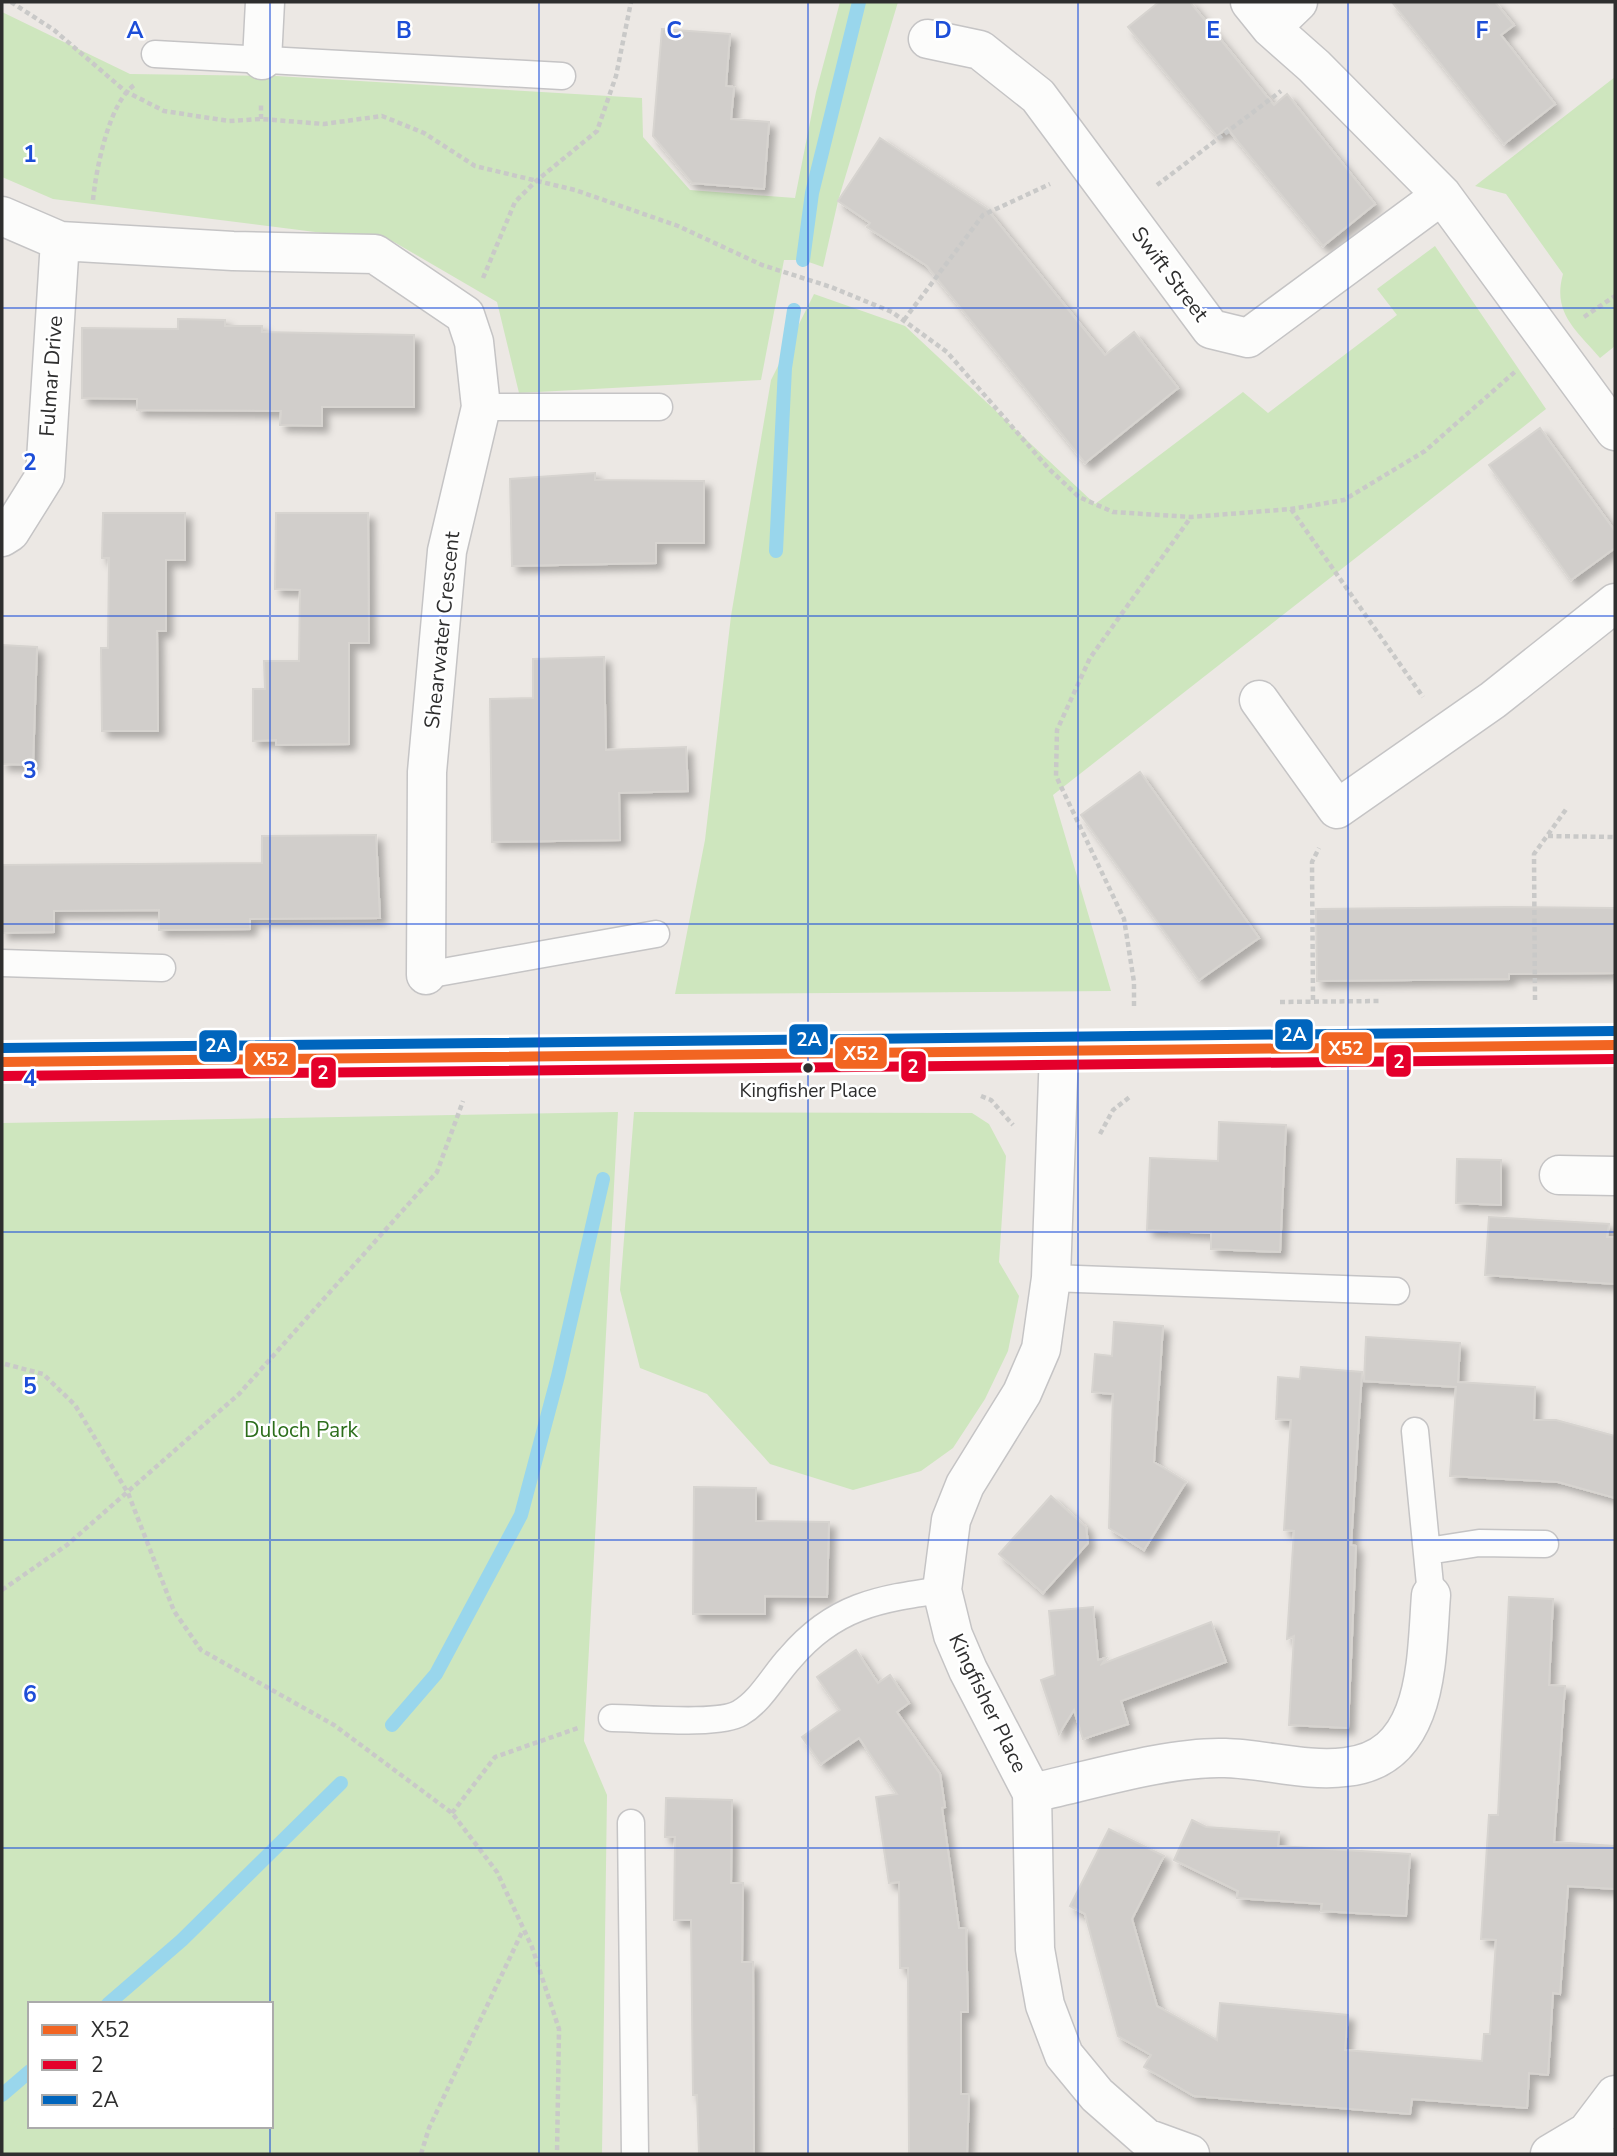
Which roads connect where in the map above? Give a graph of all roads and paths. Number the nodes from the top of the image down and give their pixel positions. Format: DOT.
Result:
graph roads {
  1 [pos="11,2"];
  2 [pos="265,2"];
  3 [pos="631,2"];
  4 [pos="1298,2"];
  5 [pos="1260,15"];
  6 [pos="928,38"];
  7 [pos="155,54"];
  8 [pos="262,60"];
  9 [pos="1314,66"];
  10 [pos="562,76"];
  11 [pos="125,90"];
  12 [pos="1089,165"];
  13 [pos="535,182"];
  14 [pos="1443,195"];
  15 [pos="1123,211"];
  16 [pos="2,216"];
  17 [pos="74,242"];
  18 [pos="1615,296"];
  19 [pos="465,315"];
  20 [pos="904,320"];
  21 [pos="1551,340"];
  22 [pos="481,407"];
  23 [pos="659,407"];
  24 [pos="1615,430"];
  25 [pos="1291,509"];
  26 [pos="1191,517"];
  27 [pos="2,537"];
  28 [pos="1615,603"];
  29 [pos="1259,700"];
  30 [pos="1448,732"];
  31 [pos="1567,808"];
  32 [pos="1337,809"];
  33 [pos="1547,836"];
  34 [pos="1615,837"];
  35 [pos="656,934"];
  36 [pos="2,963"];
  37 [pos="162,968"];
  38 [pos="426,975"];
  39 [pos="1313,1000"];
  40 [pos="1535,1000"];
  41 [pos="1615,1045"];
  42 [pos="1059,1050"];
  43 [pos="1135,1051"];
  44 [pos="2,1062"];
  45 [pos="466,1094"];
  46 [pos="1559,1175"];
  47 [pos="1615,1176"];
  48 [pos="1051,1278"];
  49 [pos="1396,1291"];
  50 [pos="5,1364"];
  51 [pos="1415,1432"];
  52 [pos="128,1493"];
  53 [pos="1545,1544"];
  54 [pos="1428,1551"];
  55 [pos="2,1590"];
  56 [pos="942,1590"];
  57 [pos="1431,1595"];
  58 [pos="612,1718"];
  59 [pos="1032,1793"];
  60 [pos="452,1813"];
  61 [pos="631,1823"];
  62 [pos="524,1929"];
  63 [pos="1615,2095"];
  64 [pos="1600,2143"];
  65 [pos="1141,2146"];
  66 [pos="422,2154"];
  67 [pos="557,2154"];
  68 [pos="635,2154"];
  69 [pos="1190,2154"];
  70 [pos="1550,2154"];
  1 -- 11 [label="path"];
  2 -- 8 [label="street"];
  3 -- 13 [label="path"];
  4 -- 5 [label="street"];
  5 -- 9 [label="street"];
  6 -- 12 [label="street, Swift Street"];
  7 -- 8 [label="lane"];
  7 -- 11 [label="path"];
  8 -- 10 [label="lane"];
  9 -- 14 [label="street"];
  9 -- 15 [label="path"];
  11 -- 13 [label="path"];
  11 -- 17 [label="path"];
  12 -- 15 [label="street, Swift Street"];
  12 -- 20 [label="path"];
  13 -- 19 [label="path"];
  13 -- 20 [label="path"];
  14 -- 15 [label="street, Swift Street"];
  14 -- 21 [label="street"];
  16 -- 17 [label="street"];
  17 -- 19 [label="street"];
  17 -- 27 [label="street, Fulmar Drive"];
  18 -- 21 [label="path"];
  19 -- 22 [label="street, Shearwater Crescent"];
  20 -- 26 [label="path"];
  21 -- 24 [label="street"];
  21 -- 25 [label="path"];
  22 -- 23 [label="lane"];
  22 -- 38 [label="street, Shearwater Crescent"];
  25 -- 26 [label="path"];
  25 -- 30 [label="path"];
  26 -- 43 [label="path"];
  28 -- 30 [label="street"];
  29 -- 32 [label="street"];
  30 -- 32 [label="street"];
  31 -- 33 [label="path"];
  32 -- 39 [label="path"];
  33 -- 34 [label="path"];
  33 -- 40 [label="path"];
  35 -- 38 [label="lane"];
  36 -- 37 [label="lane"];
  41 -- 43 [label="street"];
  42 -- 43 [label="street"];
  42 -- 44 [label="street"];
  42 -- 48 [label="street, Kingfisher Place"];
  45 -- 52 [label="path"];
  46 -- 47 [label="street"];
  48 -- 49 [label="lane"];
  48 -- 56 [label="street, Kingfisher Place"];
  50 -- 52 [label="path"];
  51 -- 54 [label="lane"];
  52 -- 55 [label="path"];
  52 -- 60 [label="path"];
  53 -- 54 [label="lane"];
  54 -- 57 [label="lane"];
  56 -- 58 [label="lane"];
  56 -- 59 [label="street, Kingfisher Place"];
  57 -- 59 [label="street, Kingfisher Place"];
  58 -- 60 [label="path"];
  59 -- 65 [label="street, Kingfisher Place"];
  60 -- 62 [label="path"];
  61 -- 68 [label="lane"];
  62 -- 66 [label="path"];
  62 -- 67 [label="path"];
  63 -- 64 [label="street"];
  64 -- 70 [label="street"];
  65 -- 69 [label="street, Kingfisher Place"];
}
